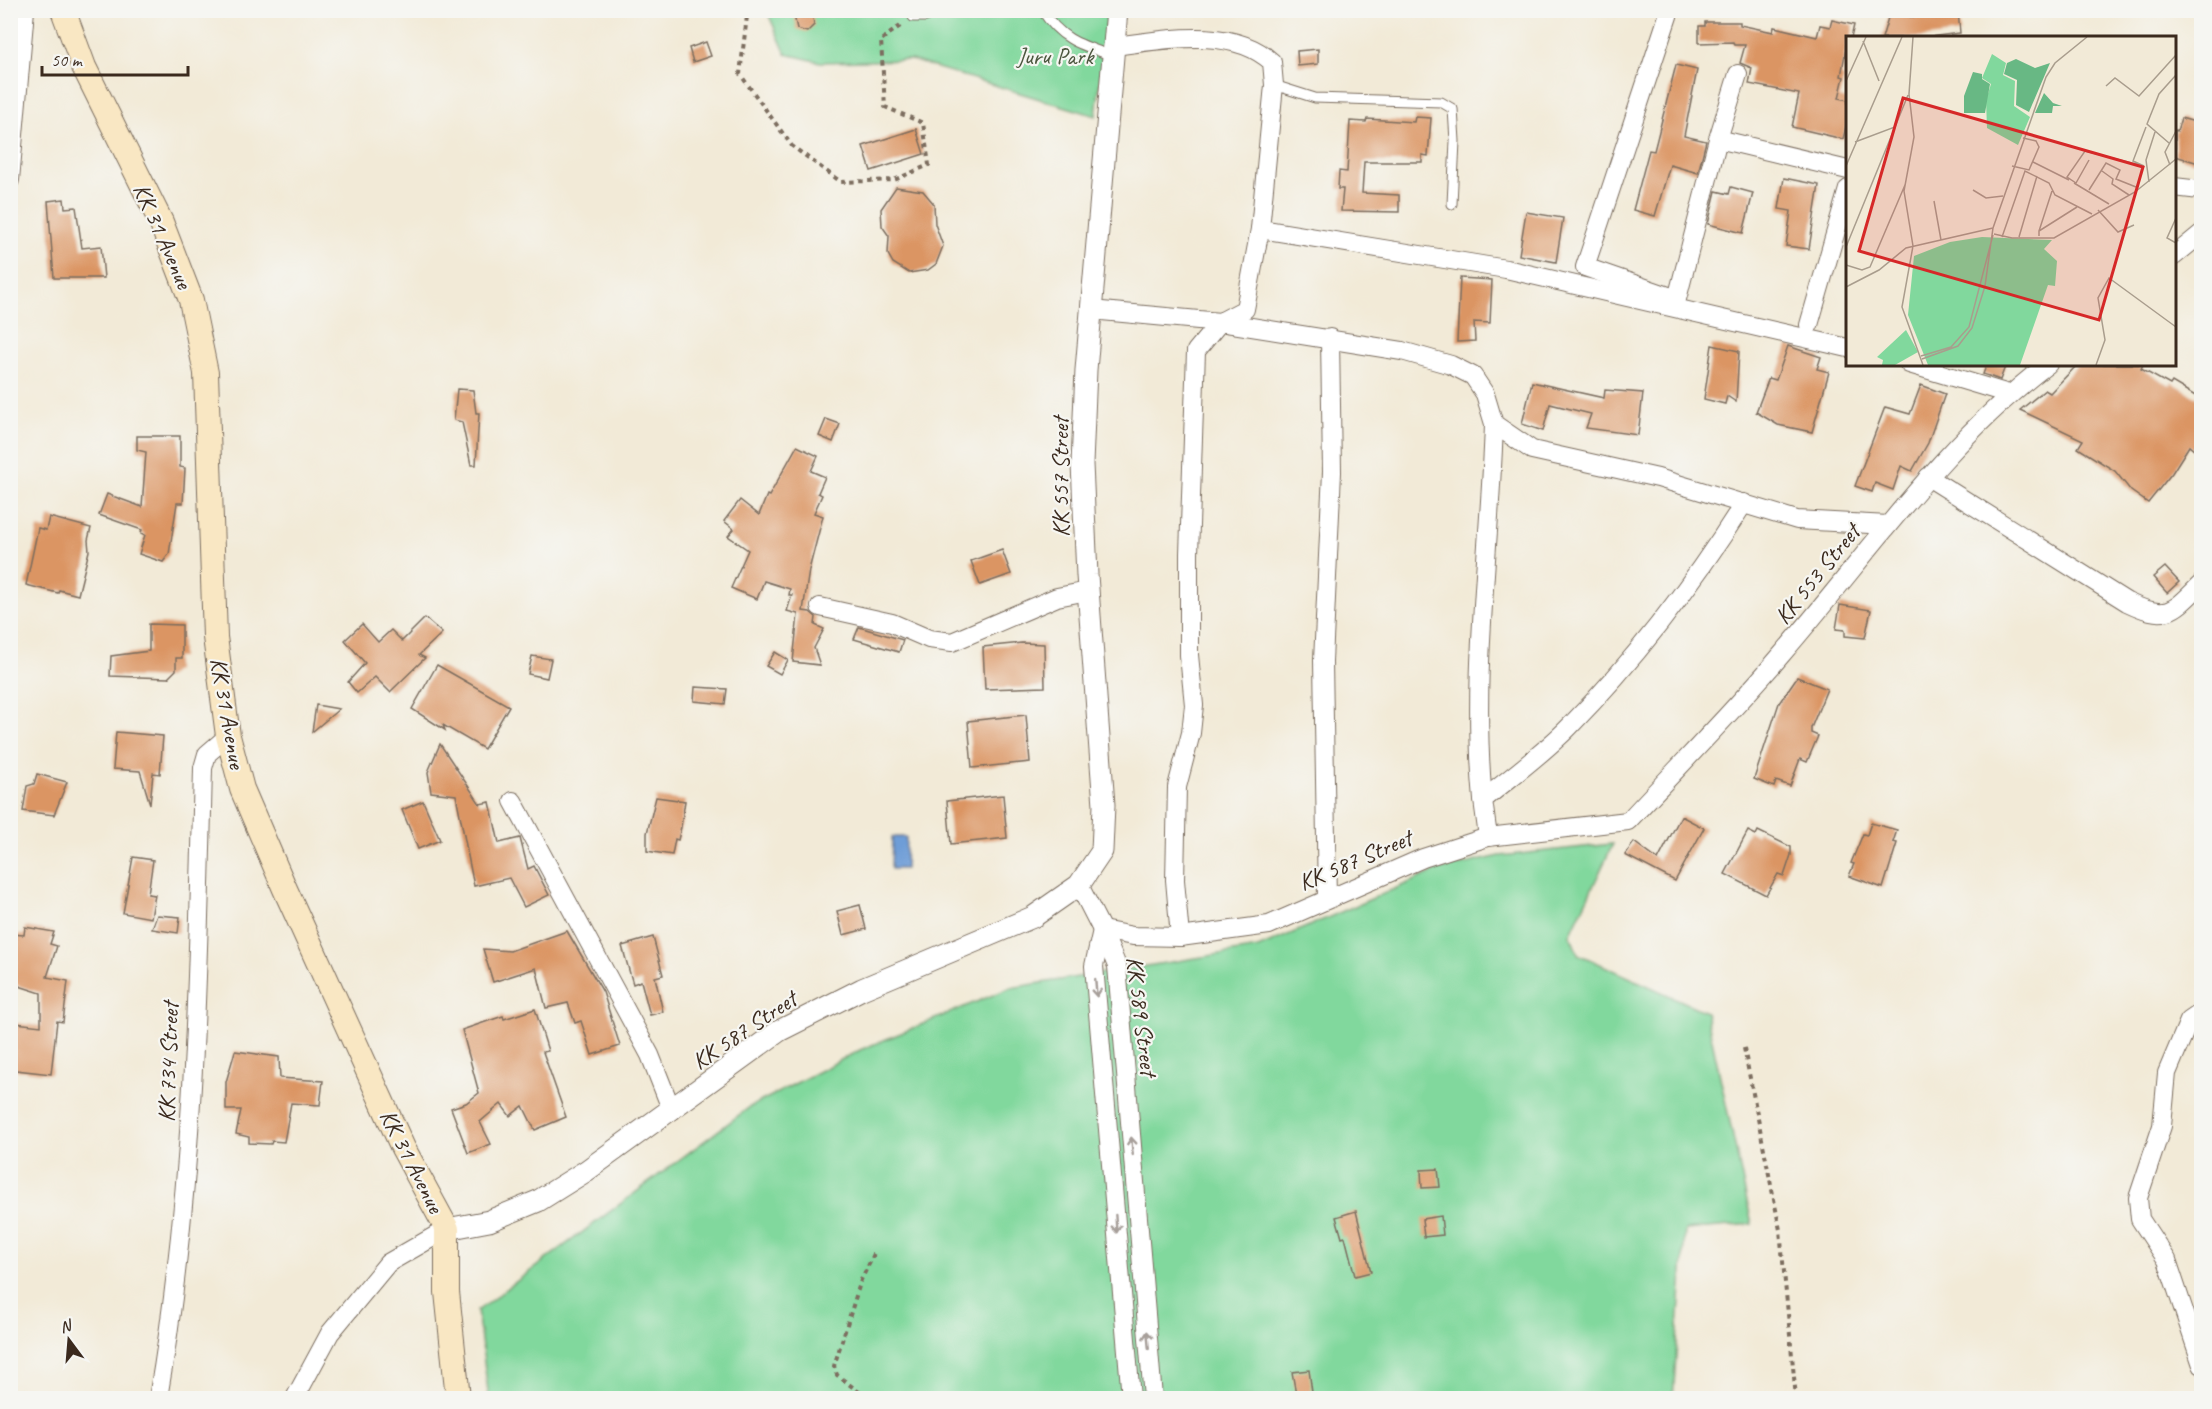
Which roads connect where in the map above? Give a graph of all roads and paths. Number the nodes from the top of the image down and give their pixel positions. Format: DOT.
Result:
graph roads {
  1 [pos="25,10"];
  2 [pos="63,10"];
  3 [pos="752,10"];
  4 [pos="939,10"];
  5 [pos="1042,10"];
  6 [pos="1118,10"];
  7 [pos="1670,10"];
  8 [pos="913,17"];
  9 [pos="1114,51"];
  10 [pos="1738,74"];
  11 [pos="1274,85"];
  12 [pos="1718,140"];
  13 [pos="1846,170"];
  14 [pos="10,180"];
  15 [pos="2176,187"];
  16 [pos="2200,190"];
  17 [pos="1846,196"];
  18 [pos="1452,204"];
  19 [pos="1260,229"];
  20 [pos="2202,233"];
  21 [pos="2176,255"];
  22 [pos="1091,310"];
  23 [pos="1220,322"];
  24 [pos="1809,325"];
  25 [pos="1330,338"];
  26 [pos="1846,348"];
  27 [pos="1916,366"];
  28 [pos="2045,366"];
  29 [pos="2009,394"];
  30 [pos="1494,424"];
  31 [pos="1928,477"];
  32 [pos="1744,503"];
  33 [pos="1888,525"];
  34 [pos="2202,583"];
  35 [pos="1088,591"];
  36 [pos="820,607"];
  37 [pos="228,736"];
  38 [pos="1483,800"];
  39 [pos="513,801"];
  40 [pos="1628,821"];
  41 [pos="1488,837"];
  42 [pos="1079,885"];
  43 [pos="1328,899"];
  44 [pos="1102,930"];
  45 [pos="1180,937"];
  46 [pos="2202,1012"];
  47 [pos="1744,1048"];
  48 [pos="672,1111"];
  49 [pos="447,1229"];
  50 [pos="874,1254"];
  51 [pos="2202,1365"];
  52 [pos="158,1398"];
  53 [pos="295,1398"];
  54 [pos="458,1398"];
  55 [pos="867,1398"];
  56 [pos="1131,1398"];
  57 [pos="1153,1398"];
  58 [pos="1796,1398"];
  1 -- 14 [label="street"];
  2 -- 37 [label="main road, KK 31 Avenue"];
  3 -- 8 [label="path"];
  4 -- 8 [label="lane"];
  5 -- 9 [label="lane"];
  6 -- 9 [label="street, KK 557 Street"];
  7 -- 12 [label="street"];
  9 -- 11 [label="street"];
  9 -- 22 [label="street, KK 557 Street"];
  10 -- 12 [label="street"];
  11 -- 18 [label="lane"];
  11 -- 19 [label="street"];
  12 -- 13 [label="street"];
  15 -- 16 [label="street"];
  17 -- 24 [label="street"];
  19 -- 23 [label="street"];
  19 -- 26 [label="street"];
  20 -- 21 [label="street"];
  22 -- 23 [label="street"];
  22 -- 35 [label="street, KK 557 Street"];
  23 -- 25 [label="street"];
  23 -- 45 [label="street"];
  25 -- 30 [label="street"];
  25 -- 43 [label="street"];
  27 -- 29 [label="street"];
  28 -- 29 [label="street, KK 553 Street"];
  29 -- 31 [label="street, KK 553 Street"];
  30 -- 32 [label="street"];
  30 -- 38 [label="street"];
  31 -- 33 [label="street, KK 553 Street"];
  31 -- 34 [label="street"];
  32 -- 33 [label="street"];
  32 -- 38 [label="street"];
  33 -- 40 [label="street, KK 553 Street"];
  35 -- 36 [label="street"];
  35 -- 42 [label="street, KK 557 Street"];
  37 -- 49 [label="main road, KK 31 Avenue"];
  37 -- 52 [label="street, KK 734 Street"];
  38 -- 41 [label="street"];
  39 -- 48 [label="street"];
  40 -- 41 [label="street, KK 587 Street"];
  41 -- 43 [label="street, KK 587 Street"];
  42 -- 44 [label="street"];
  42 -- 48 [label="street, KK 587 Street"];
  43 -- 45 [label="street, KK 587 Street"];
  44 -- 45 [label="street, KK 587 Street"];
  44 -- 56 [label="street, KK 589 Street, one-way"];
  57 -- 44 [label="street, KK 589 Street, one-way"];
  46 -- 51 [label="street"];
  47 -- 58 [label="path"];
  48 -- 49 [label="street, KK 587 Street"];
  49 -- 53 [label="street"];
  49 -- 54 [label="main road, KK 31 Avenue"];
  50 -- 55 [label="path"];
}
